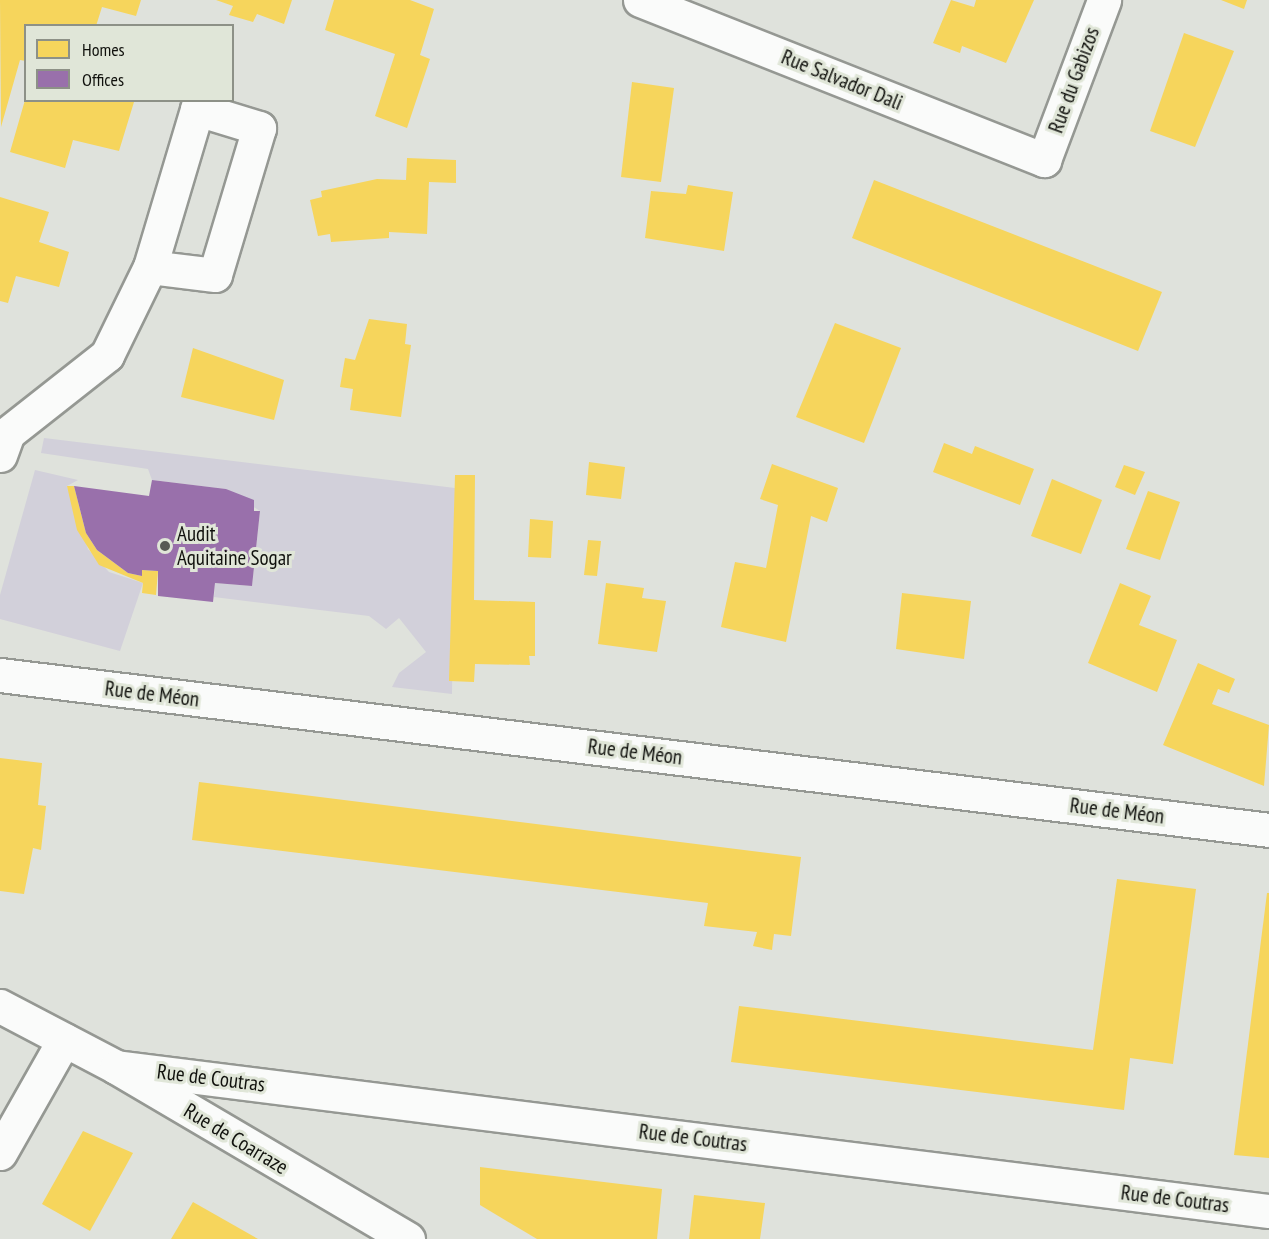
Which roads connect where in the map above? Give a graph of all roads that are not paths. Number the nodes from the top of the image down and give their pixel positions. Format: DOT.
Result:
graph roads {
  1 [pos="640,0"];
  2 [pos="1104,0"];
  3 [pos="1044,160"];
  4 [pos="150,267"];
  5 [pos="0,455"];
  6 [pos="0,675"];
  7 [pos="1269,830"];
  8 [pos="0,1006"];
  9 [pos="64,1040"];
  10 [pos="117,1067"];
  11 [pos="0,1153"];
  12 [pos="1269,1211"];
  13 [pos="408,1239"];
  1 -- 3 [label="street, Rue Salvador Dali"];
  2 -- 3 [label="street, Rue du Gabizos"];
  4 -- 4 [label="street"];
  4 -- 5 [label="street"];
  6 -- 7 [label="street, Rue de Méon"];
  8 -- 9 [label="street, Rue de Coarraze"];
  9 -- 10 [label="street, Rue de Coarraze"];
  9 -- 11 [label="street"];
  10 -- 12 [label="street, Rue de Coutras"];
  10 -- 13 [label="street, Rue de Coarraze"];
}
